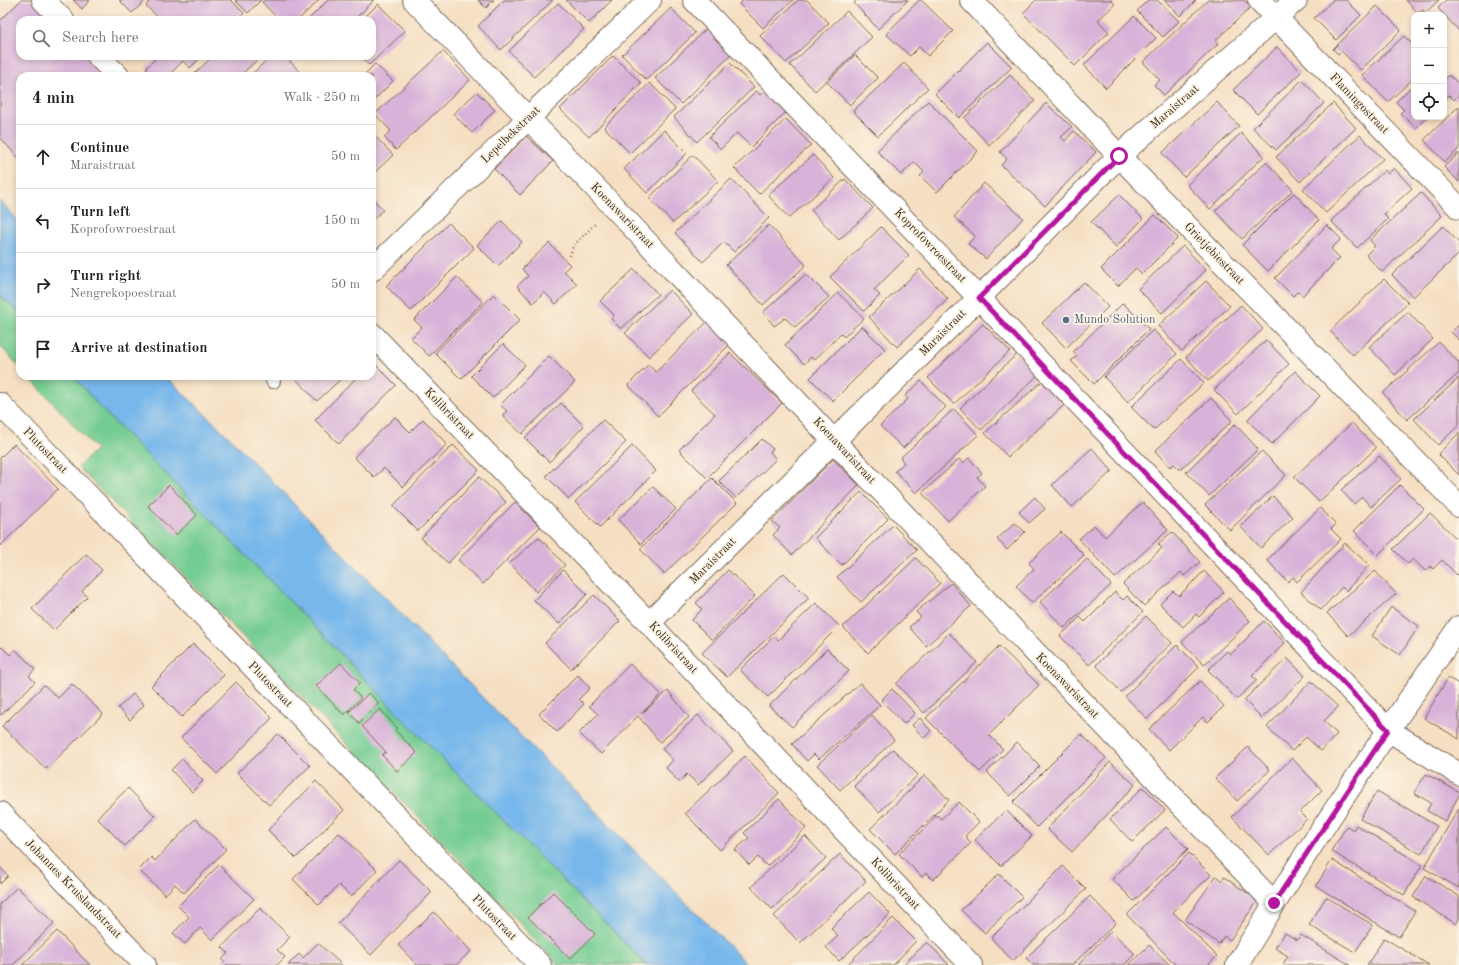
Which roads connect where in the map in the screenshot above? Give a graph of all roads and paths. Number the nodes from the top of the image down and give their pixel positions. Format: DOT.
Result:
graph roads {
  1 [pos="43,0"];
  2 [pos="414,0"];
  3 [pos="650,0"];
  4 [pos="694,0"];
  5 [pos="971,0"];
  6 [pos="1259,0"];
  7 [pos="1296,0"];
  8 [pos="59,16"];
  9 [pos="1276,18"];
  10 [pos="102,60"];
  11 [pos="114,72"];
  12 [pos="528,118"];
  13 [pos="1119,156"];
  14 [pos="613,206"];
  15 [pos="1459,208"];
  16 [pos="570,256"];
  17 [pos="376,266"];
  18 [pos="979,298"];
  19 [pos="376,338"];
  20 [pos="0,404"];
  21 [pos="834,441"];
  22 [pos="1459,506"];
  23 [pos="649,623"];
  24 [pos="1459,627"];
  25 [pos="1388,730"];
  26 [pos="1459,774"];
  27 [pos="0,813"];
  28 [pos="1274,903"];
  29 [pos="145,965"];
  30 [pos="540,965"];
  31 [pos="971,965"];
  32 [pos="1237,965"];
  1 -- 8 [label="street"];
  2 -- 12 [label="street, Koenawaristraat"];
  3 -- 12 [label="street, Lepelbekstraat"];
  4 -- 18 [label="street, Koprofowroestraat"];
  5 -- 13 [label="street, Grietjebiestraat"];
  6 -- 9 [label="street, Flamingostraat"];
  7 -- 9 [label="street, Maraistraat"];
  9 -- 13 [label="street, Maraistraat"];
  9 -- 15 [label="street, Flamingostraat"];
  10 -- 11 [label="street"];
  12 -- 14 [label="street, Koenawaristraat"];
  12 -- 17 [label="street, Lepelbekstraat"];
  13 -- 18 [label="street, Maraistraat"];
  13 -- 22 [label="street, Grietjebiestraat"];
  14 -- 16 [label="path"];
  14 -- 21 [label="street, Koenawaristraat"];
  18 -- 21 [label="street, Maraistraat"];
  18 -- 25 [label="street, Koprofowroestraat"];
  19 -- 23 [label="street, Kolibristraat"];
  20 -- 30 [label="street, Plutostraat"];
  21 -- 23 [label="street, Maraistraat"];
  21 -- 28 [label="street, Koenawaristraat"];
  23 -- 31 [label="street, Kolibristraat"];
  24 -- 25 [label="street"];
  25 -- 26 [label="street, Koprofowroestraat"];
  25 -- 28 [label="street"];
  27 -- 29 [label="street, Johannes Kruislandstraat"];
  28 -- 32 [label="street"];
}
